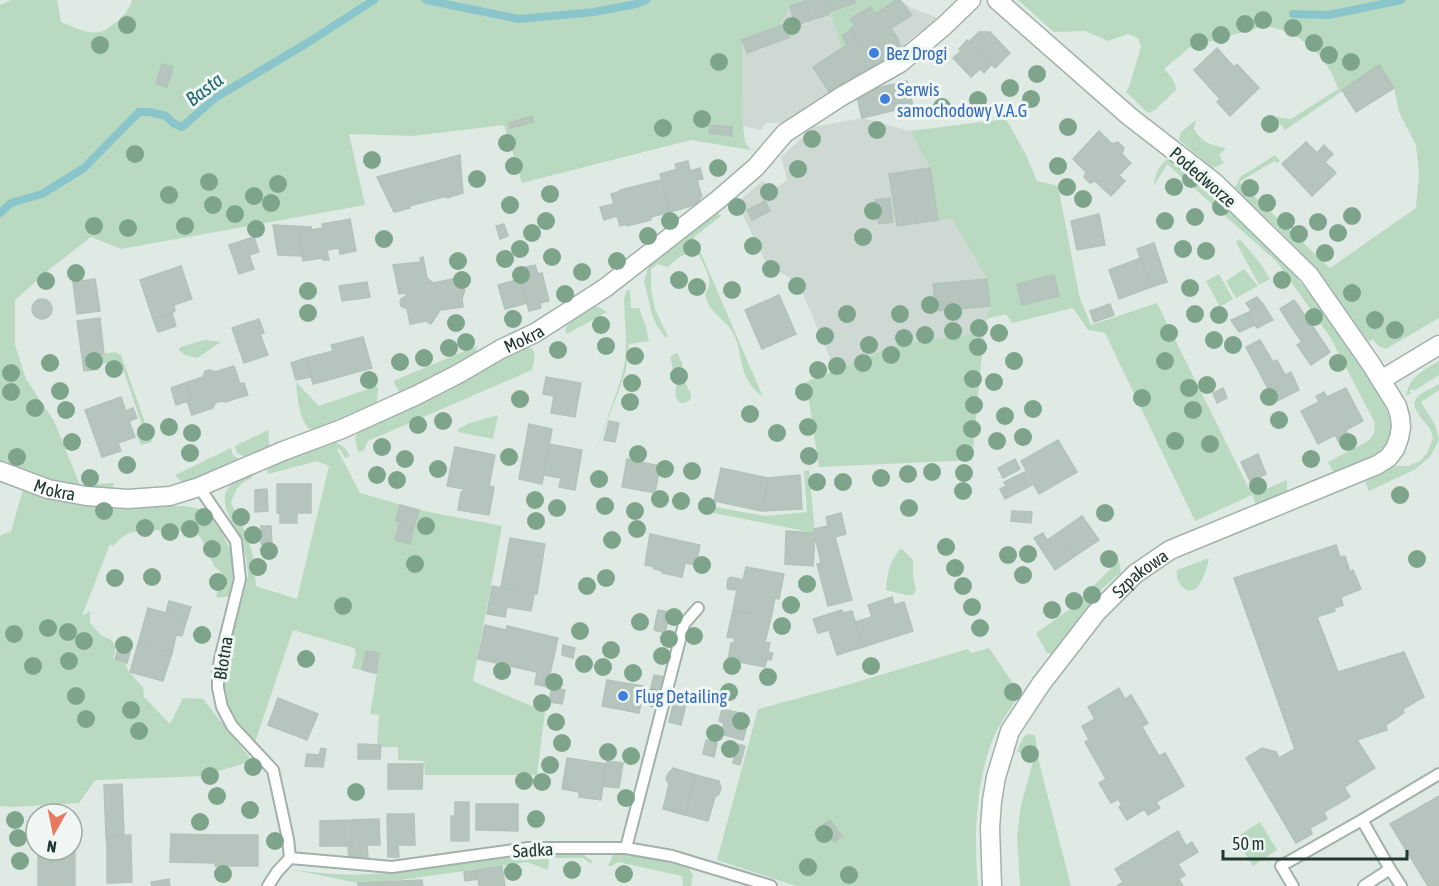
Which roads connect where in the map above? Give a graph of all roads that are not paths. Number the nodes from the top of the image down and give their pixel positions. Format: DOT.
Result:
graph roads {
  1 [pos="971,0"];
  2 [pos="997,0"];
  3 [pos="1439,345"];
  4 [pos="1382,380"];
  5 [pos="0,471"];
  6 [pos="199,487"];
  7 [pos="698,608"];
  8 [pos="1439,774"];
  9 [pos="1362,820"];
  10 [pos="626,848"];
  11 [pos="290,858"];
  12 [pos="1390,869"];
  13 [pos="268,886"];
  14 [pos="771,886"];
  15 [pos="992,886"];
  16 [pos="1293,886"];
  17 [pos="1364,886"];
  18 [pos="1401,886"];
  1 -- 6 [label="street, Mokra"];
  2 -- 4 [label="street, Podedworze"];
  3 -- 4 [label="street"];
  4 -- 15 [label="street, Szpakowa"];
  5 -- 6 [label="street, Mokra"];
  6 -- 11 [label="lane, Błotna"];
  7 -- 10 [label="lane"];
  8 -- 9 [label="lane"];
  9 -- 12 [label="lane"];
  9 -- 16 [label="lane"];
  10 -- 11 [label="lane, Sadka"];
  10 -- 14 [label="lane, Sadka"];
  11 -- 13 [label="lane"];
  12 -- 17 [label="lane"];
  12 -- 18 [label="lane"];
}
